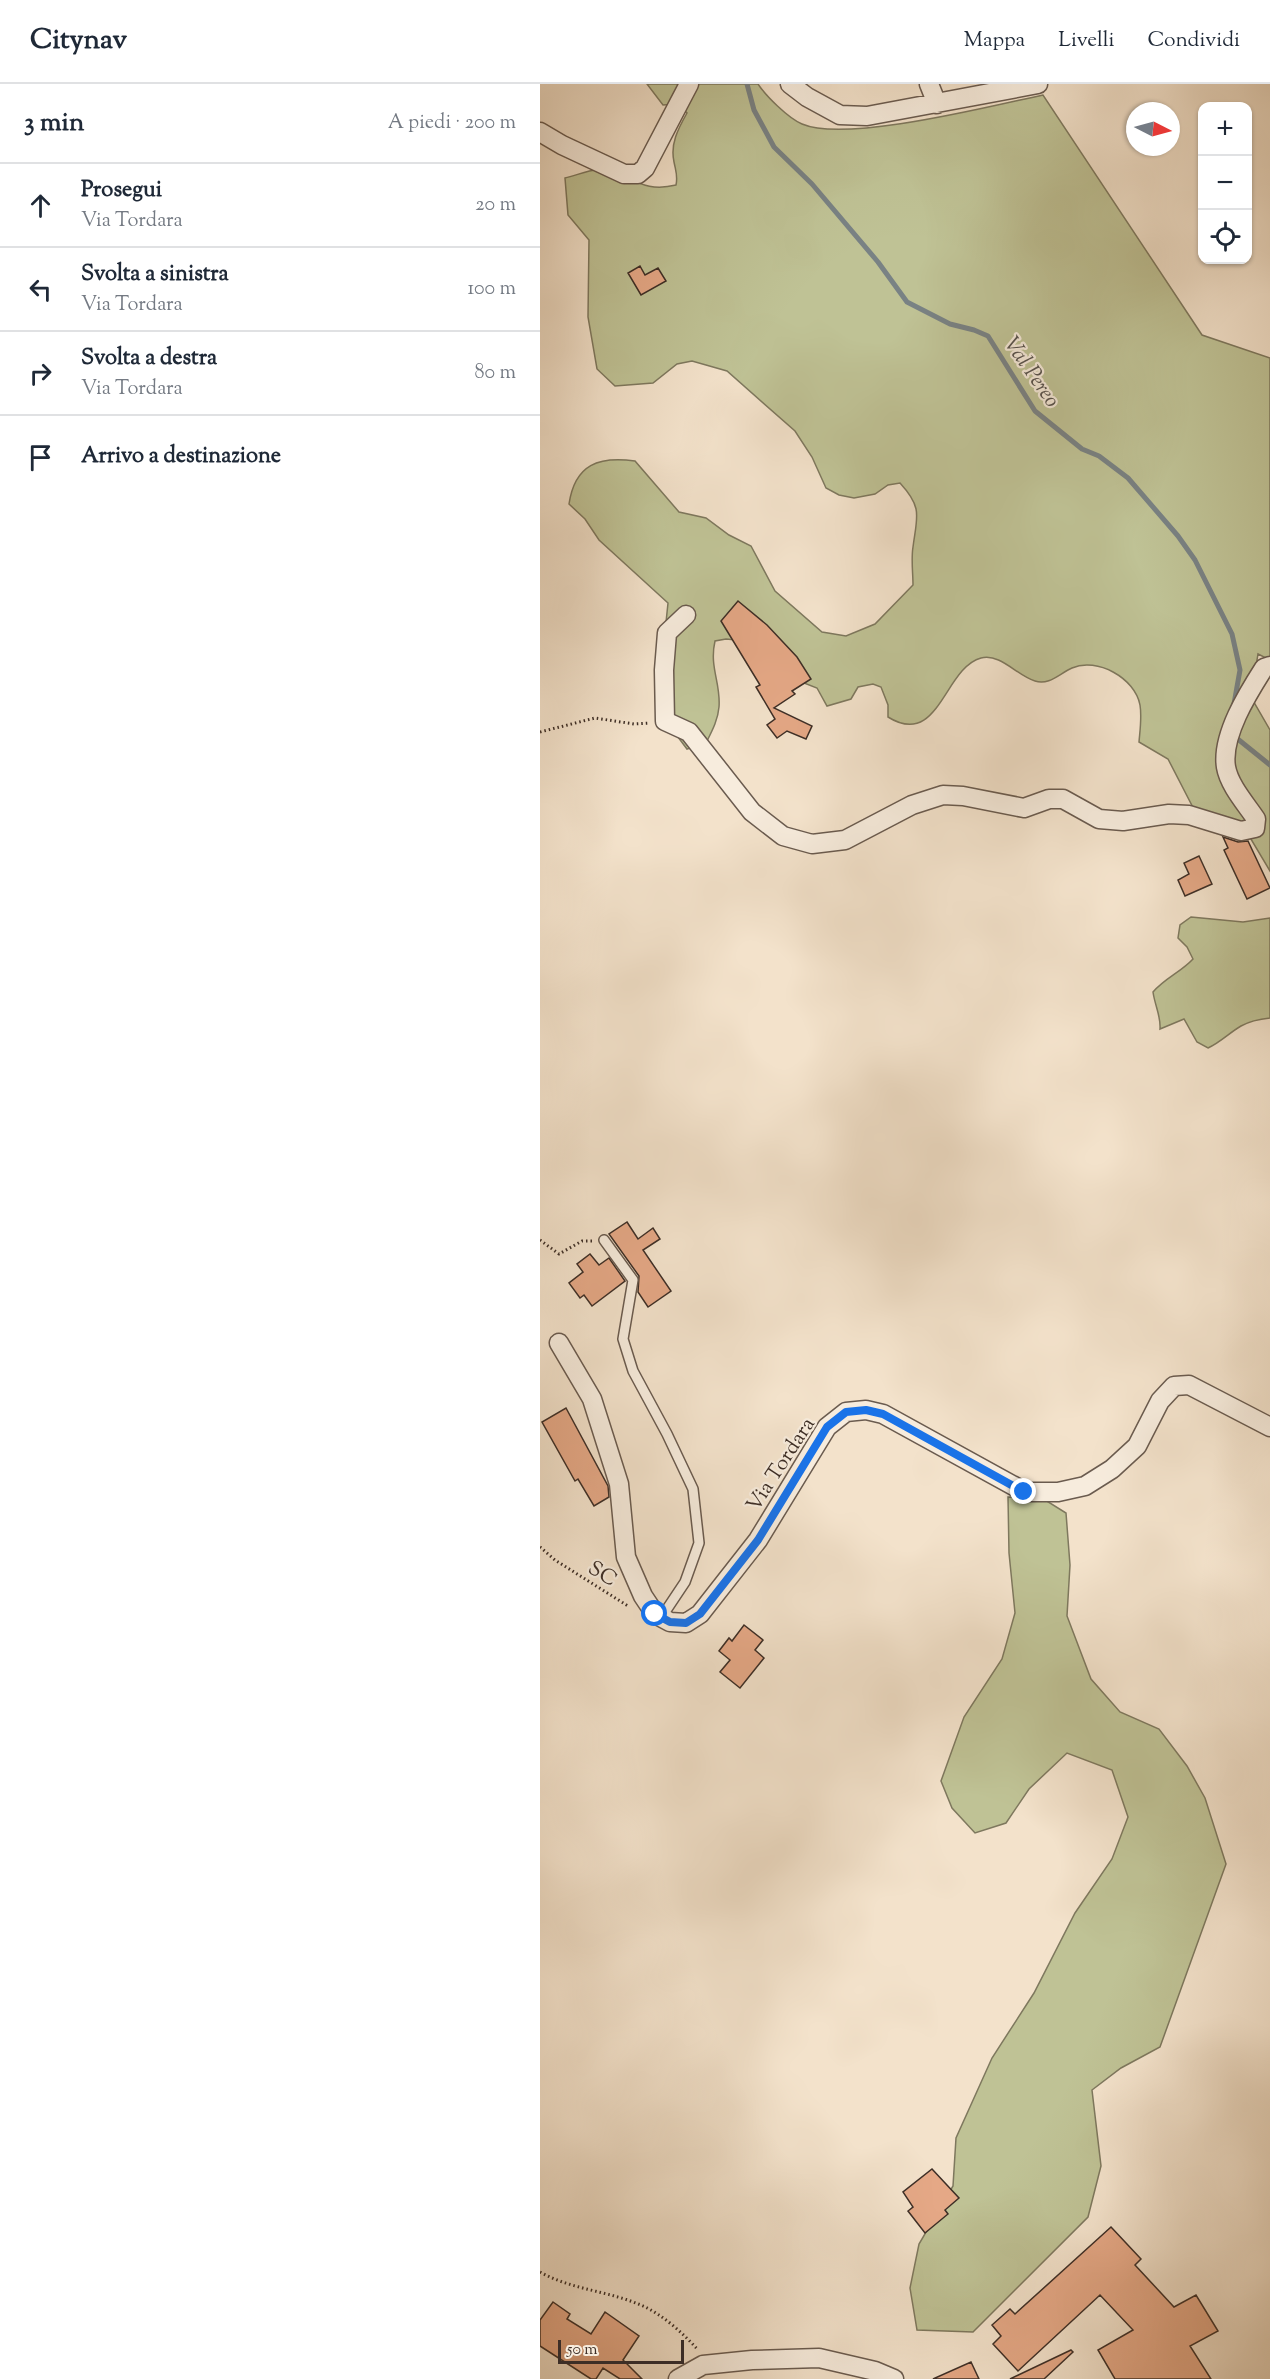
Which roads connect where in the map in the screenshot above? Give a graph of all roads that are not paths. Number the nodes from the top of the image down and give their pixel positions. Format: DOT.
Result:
graph roads {
  1 [pos="689,84"];
  2 [pos="790,84"];
  3 [pos="929,84"];
  4 [pos="1038,84"];
  5 [pos="937,104"];
  6 [pos="540,132"];
  7 [pos="686,615"];
  8 [pos="1270,666"];
  9 [pos="604,1240"];
  10 [pos="559,1343"];
  11 [pos="1270,1427"];
  12 [pos="658,1616"];
  13 [pos="678,2379"];
  14 [pos="894,2379"];
  1 -- 6 [label="street"];
  2 -- 5 [label="street"];
  3 -- 5 [label="street"];
  4 -- 5 [label="street"];
  7 -- 8 [label="street"];
  9 -- 12 [label="lane"];
  10 -- 12 [label="street"];
  11 -- 12 [label="street, Via Tordara"];
  13 -- 14 [label="street"];
}
